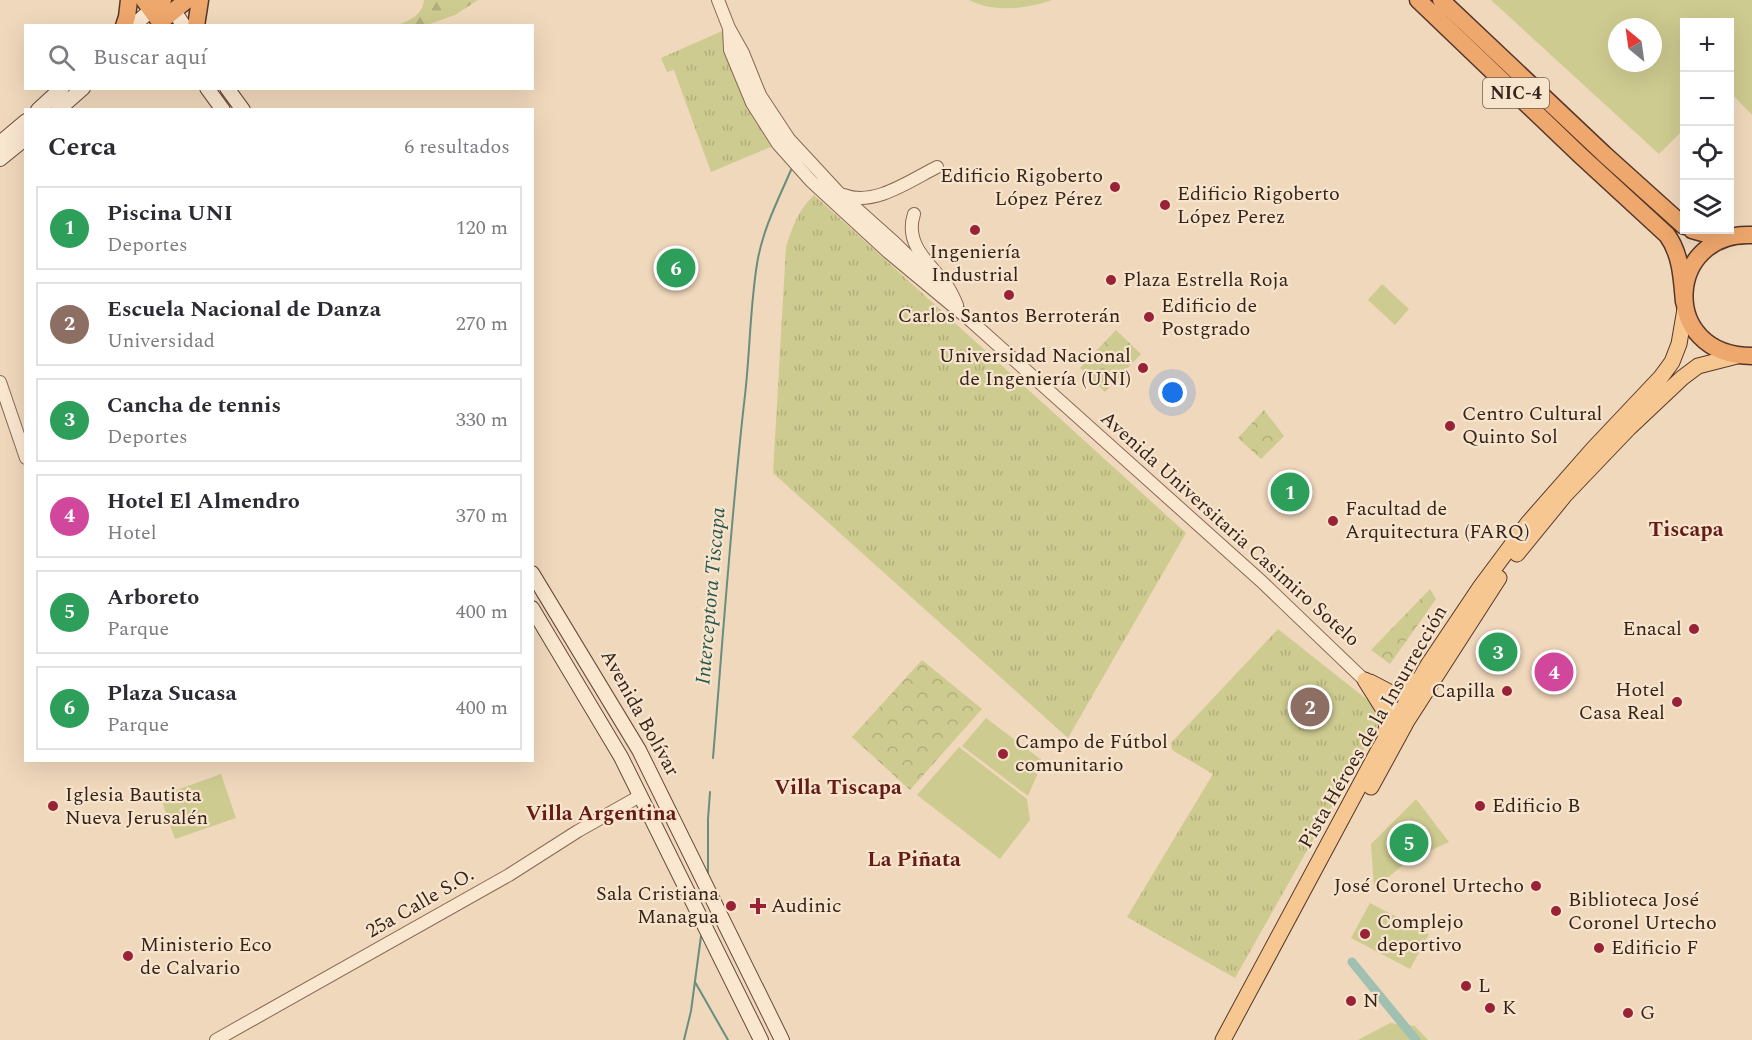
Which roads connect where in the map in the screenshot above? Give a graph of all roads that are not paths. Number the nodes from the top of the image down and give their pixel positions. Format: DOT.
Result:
graph roads {
  1 [pos="129,0"];
  2 [pos="200,0"];
  3 [pos="718,0"];
  4 [pos="1418,0"];
  5 [pos="1441,0"];
  6 [pos="163,10"];
  7 [pos="125,24"];
  8 [pos="137,24"];
  9 [pos="181,24"];
  10 [pos="196,24"];
  11 [pos="729,28"];
  12 [pos="60,90"];
  13 [pos="80,90"];
  14 [pos="208,90"];
  15 [pos="228,90"];
  16 [pos="40,108"];
  17 [pos="60,108"];
  18 [pos="222,108"];
  19 [pos="242,108"];
  20 [pos="24,123"];
  21 [pos="24,140"];
  22 [pos="0,143"];
  23 [pos="0,159"];
  24 [pos="938,167"];
  25 [pos="839,193"];
  26 [pos="914,214"];
  27 [pos="1680,222"];
  28 [pos="878,234"];
  29 [pos="1706,234"];
  30 [pos="1749,235"];
  31 [pos="957,305"];
  32 [pos="1685,306"];
  33 [pos="971,321"];
  34 [pos="1745,356"];
  35 [pos="0,382"];
  36 [pos="24,452"];
  37 [pos="534,576"];
  38 [pos="534,611"];
  39 [pos="1428,665"];
  40 [pos="1365,680"];
  41 [pos="1403,717"];
  42 [pos="1377,753"];
  43 [pos="645,764"];
  44 [pos="640,796"];
  45 [pos="672,816"];
  46 [pos="216,1040"];
  47 [pos="761,1040"];
  48 [pos="782,1040"];
  49 [pos="1223,1040"];
  50 [pos="1232,1040"];
  1 -- 7 [label="highway"];
  2 -- 10 [label="highway"];
  3 -- 11 [label="street, Avenida Universitaria Casimiro Sotelo"];
  4 -- 32 [label="highway, NIC-4"];
  5 -- 27 [label="highway, NIC-4"];
  6 -- 8 [label="main road"];
  6 -- 9 [label="main road"];
  11 -- 25 [label="street, Avenida Universitaria Casimiro Sotelo"];
  11 -- 28 [label="street, Avenida Universitaria Casimiro Sotelo"];
  12 -- 16 [label="main road"];
  13 -- 17 [label="main road"];
  14 -- 18 [label="main road"];
  15 -- 19 [label="main road"];
  20 -- 22 [label="main road"];
  21 -- 23 [label="main road"];
  24 -- 25 [label="street"];
  25 -- 28 [label="street, Avenida Universitaria Casimiro Sotelo"];
  26 -- 31 [label="street"];
  28 -- 31 [label="street, Avenida Universitaria Casimiro Sotelo"];
  28 -- 33 [label="street, Avenida Universitaria Casimiro Sotelo"];
  29 -- 30 [label="highway"];
  30 -- 32 [label="highway"];
  31 -- 33 [label="street, Avenida Universitaria Casimiro Sotelo"];
  32 -- 34 [label="highway, NIC-4"];
  32 -- 39 [label="main road, Pista Héroes de la Insurrección"];
  33 -- 40 [label="street, Avenida Universitaria Casimiro Sotelo"];
  34 -- 41 [label="main road, Pista Héroes de la Insurrección"];
  35 -- 36 [label="street"];
  37 -- 43 [label="main road, Avenida Bolívar"];
  38 -- 44 [label="main road, Avenida Bolívar"];
  39 -- 40 [label="main road"];
  39 -- 41 [label="main road, Pista Héroes de la Insurrección"];
  40 -- 41 [label="street, Avenida Universitaria Casimiro Sotelo"];
  40 -- 42 [label="main road"];
  41 -- 42 [label="main road, Pista Héroes de la Insurrección"];
  41 -- 50 [label="main road, Pista Héroes de la Insurrección"];
  42 -- 49 [label="main road, Pista Héroes de la Insurrección"];
  43 -- 44 [label="main road"];
  43 -- 45 [label="main road, Avenida Bolívar"];
  44 -- 45 [label="main road"];
  44 -- 46 [label="street, 25a Calle S.O."];
  44 -- 47 [label="main road, Avenida Bolívar"];
  45 -- 48 [label="main road, Avenida Bolívar"];
}
